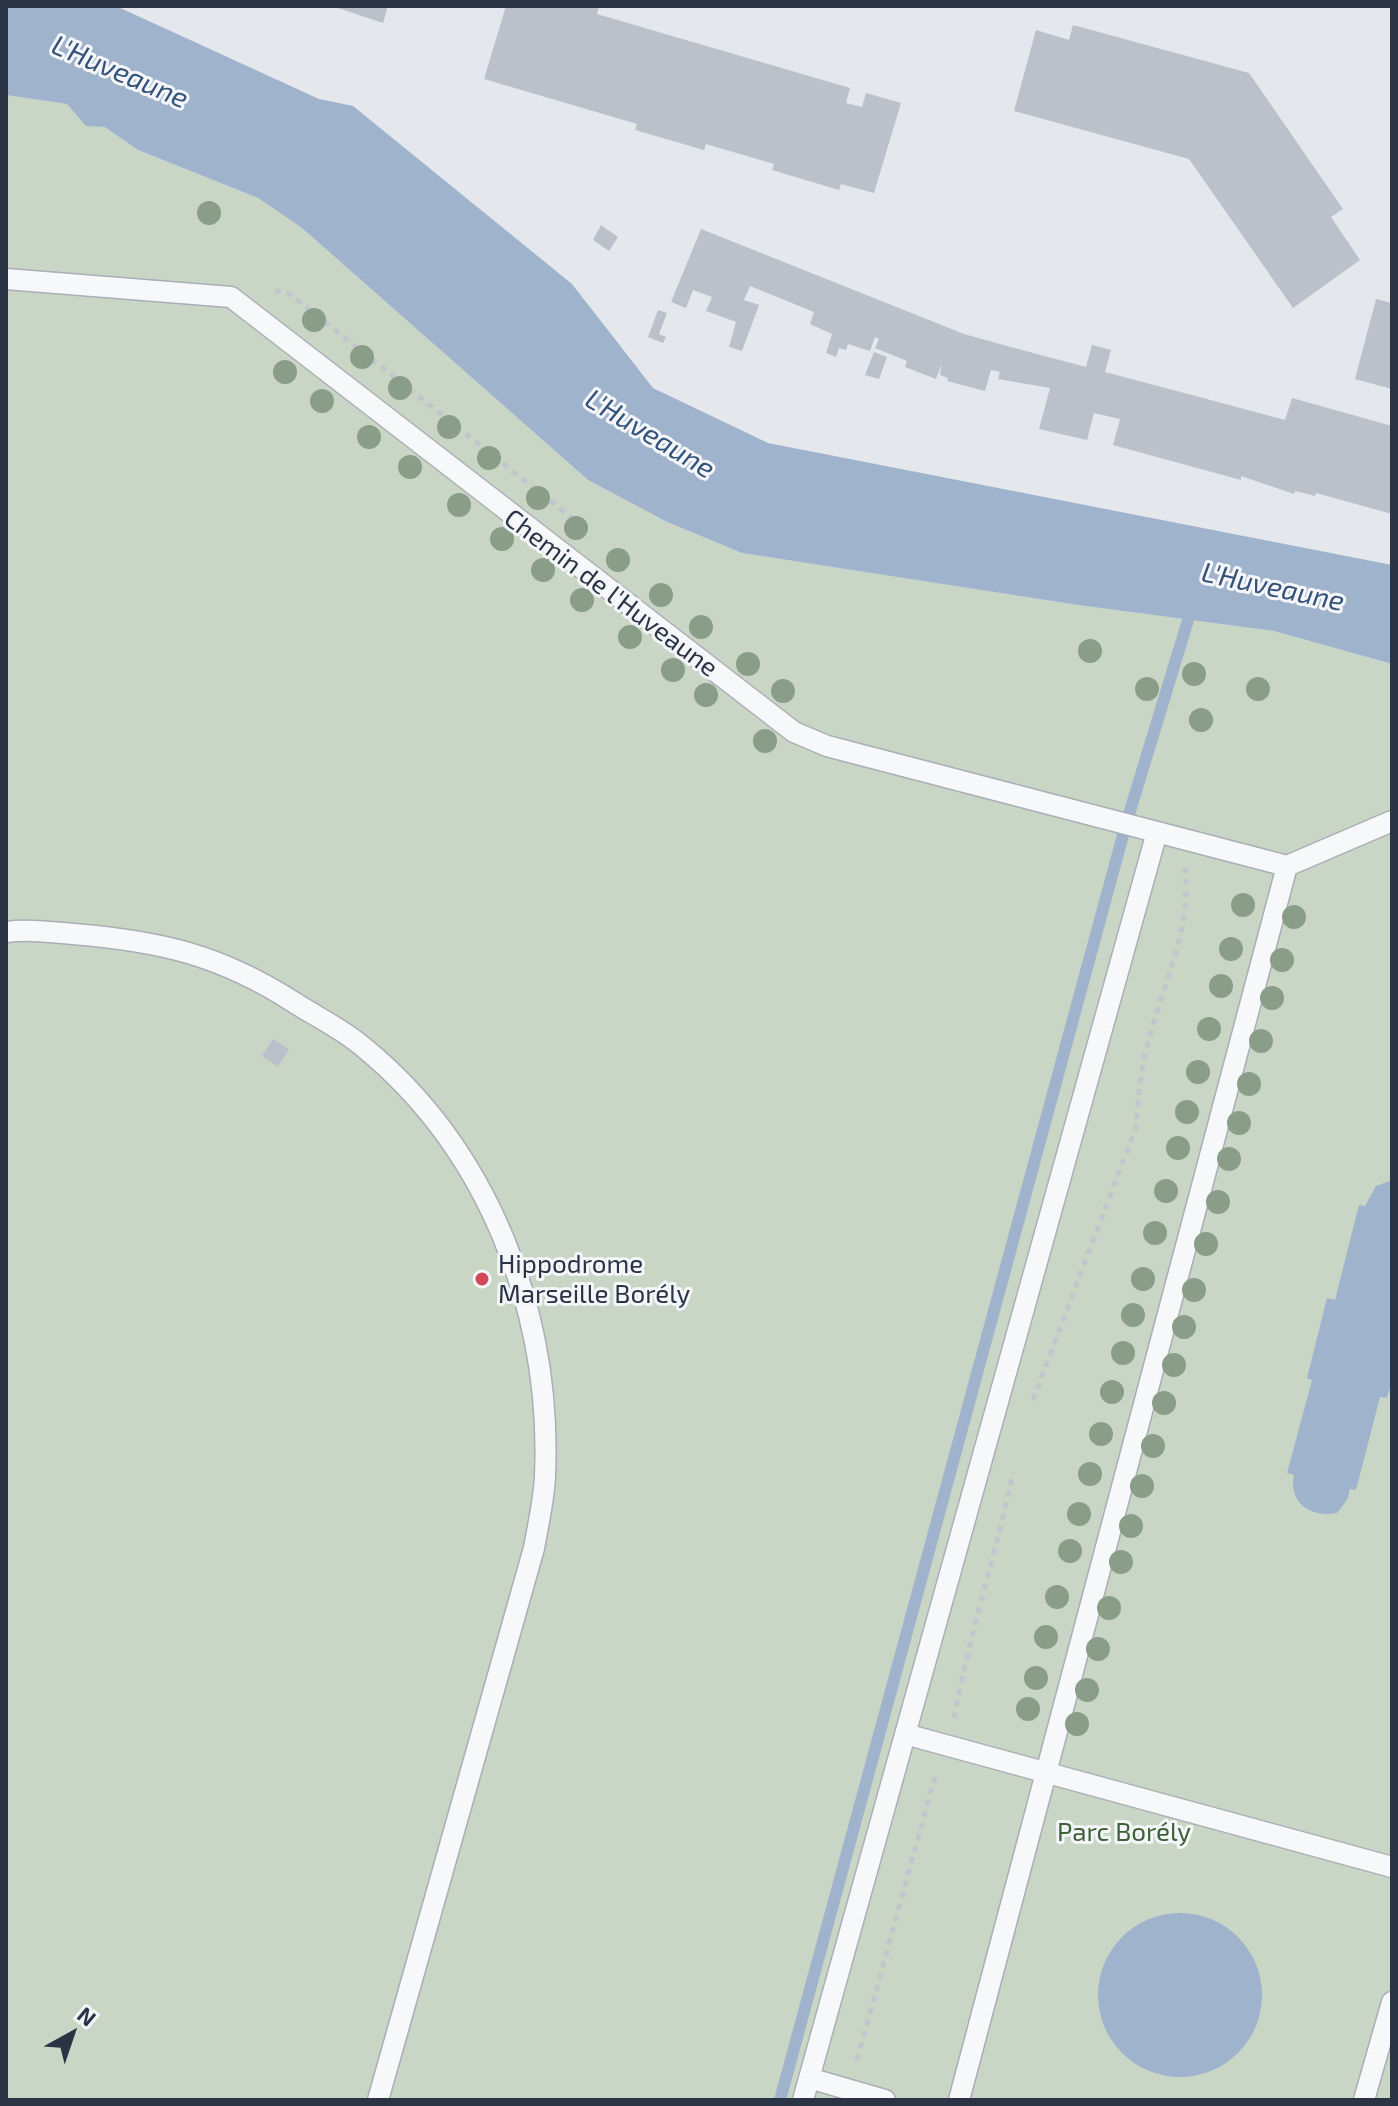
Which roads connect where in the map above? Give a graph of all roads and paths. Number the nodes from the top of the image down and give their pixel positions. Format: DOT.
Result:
graph roads {
  1 [pos="6,279"];
  2 [pos="268,290"];
  3 [pos="588,530"];
  4 [pos="1392,821"];
  5 [pos="1157,832"];
  6 [pos="1182,839"];
  7 [pos="1287,866"];
  8 [pos="6,932"];
  9 [pos="1031,1407"];
  10 [pos="1015,1462"];
  11 [pos="905,1734"];
  12 [pos="950,1745"];
  13 [pos="1045,1771"];
  14 [pos="1392,1867"];
  15 [pos="1392,2002"];
  16 [pos="809,2078"];
  17 [pos="847,2089"];
  18 [pos="378,2100"];
  19 [pos="803,2100"];
  20 [pos="885,2100"];
  21 [pos="959,2100"];
  22 [pos="1364,2100"];
  1 -- 5 [label="lane, Chemin de l'Huveaune"];
  2 -- 3 [label="path"];
  4 -- 7 [label="lane"];
  5 -- 6 [label="lane, Chemin de l'Huveaune"];
  5 -- 11 [label="lane"];
  6 -- 7 [label="lane, Chemin de l'Huveaune"];
  6 -- 9 [label="path"];
  7 -- 13 [label="lane"];
  8 -- 18 [label="lane"];
  10 -- 12 [label="path"];
  11 -- 12 [label="lane"];
  11 -- 16 [label="lane"];
  12 -- 13 [label="lane"];
  12 -- 17 [label="path"];
  13 -- 14 [label="lane"];
  13 -- 21 [label="lane"];
  15 -- 22 [label="lane"];
  16 -- 17 [label="lane"];
  16 -- 19 [label="lane"];
  17 -- 20 [label="lane"];
}
